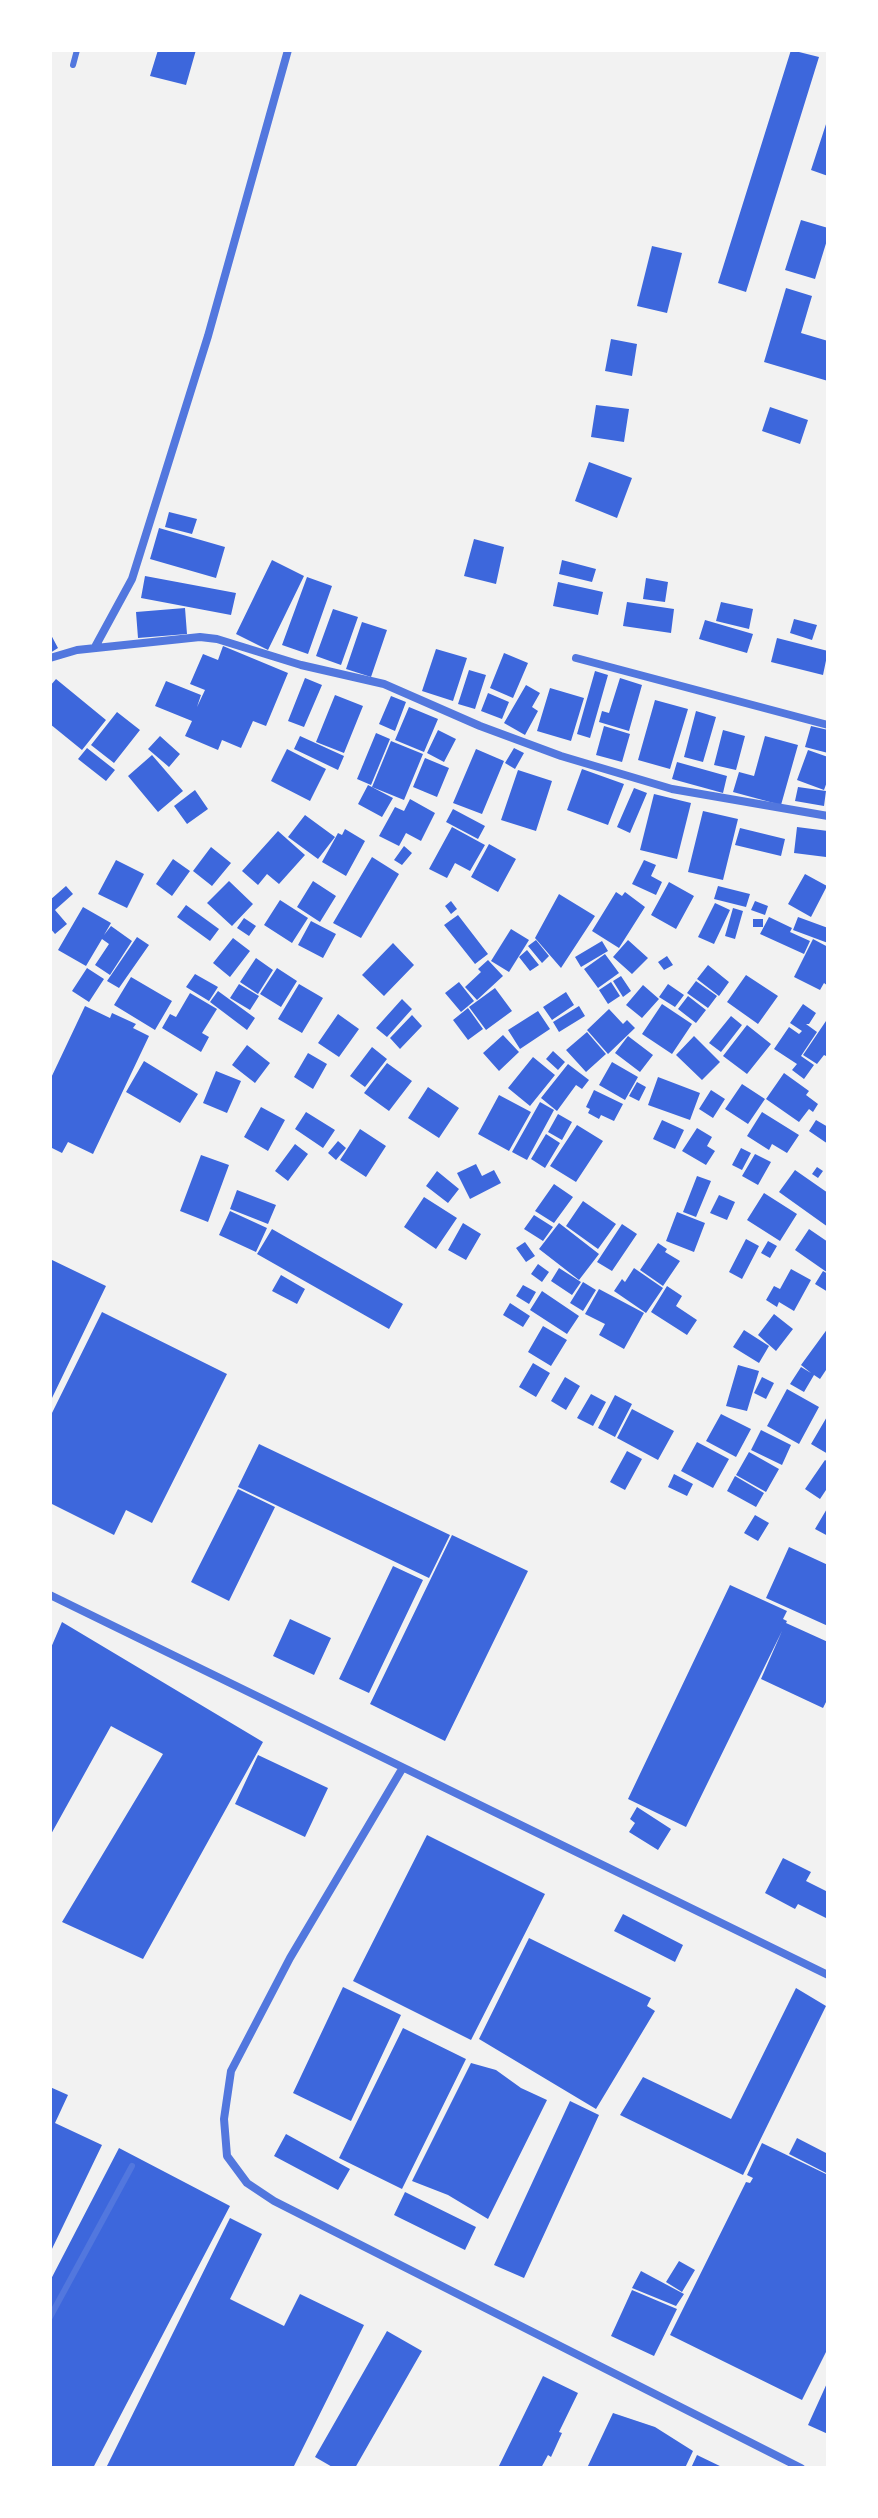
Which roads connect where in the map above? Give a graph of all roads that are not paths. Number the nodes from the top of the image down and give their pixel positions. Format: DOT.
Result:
graph roads {
  1 [pos="77,50"];
  2 [pos="288,50"];
  3 [pos="73,65"];
  4 [pos="95,647"];
  5 [pos="50,658"];
  6 [pos="576,658"];
  7 [pos="828,725"];
  8 [pos="828,816"];
  9 [pos="50,1595"];
  10 [pos="402,1769"];
  11 [pos="828,1975"];
  12 [pos="132,2166"];
  13 [pos="50,2317"];
  14 [pos="801,2468"];
  1 -- 3 [label="lane"];
  2 -- 4 [label="street"];
  4 -- 5 [label="street"];
  4 -- 8 [label="street"];
  6 -- 7 [label="street"];
  9 -- 10 [label="street"];
  10 -- 11 [label="street"];
  10 -- 14 [label="street"];
  12 -- 13 [label="lane"];
}
